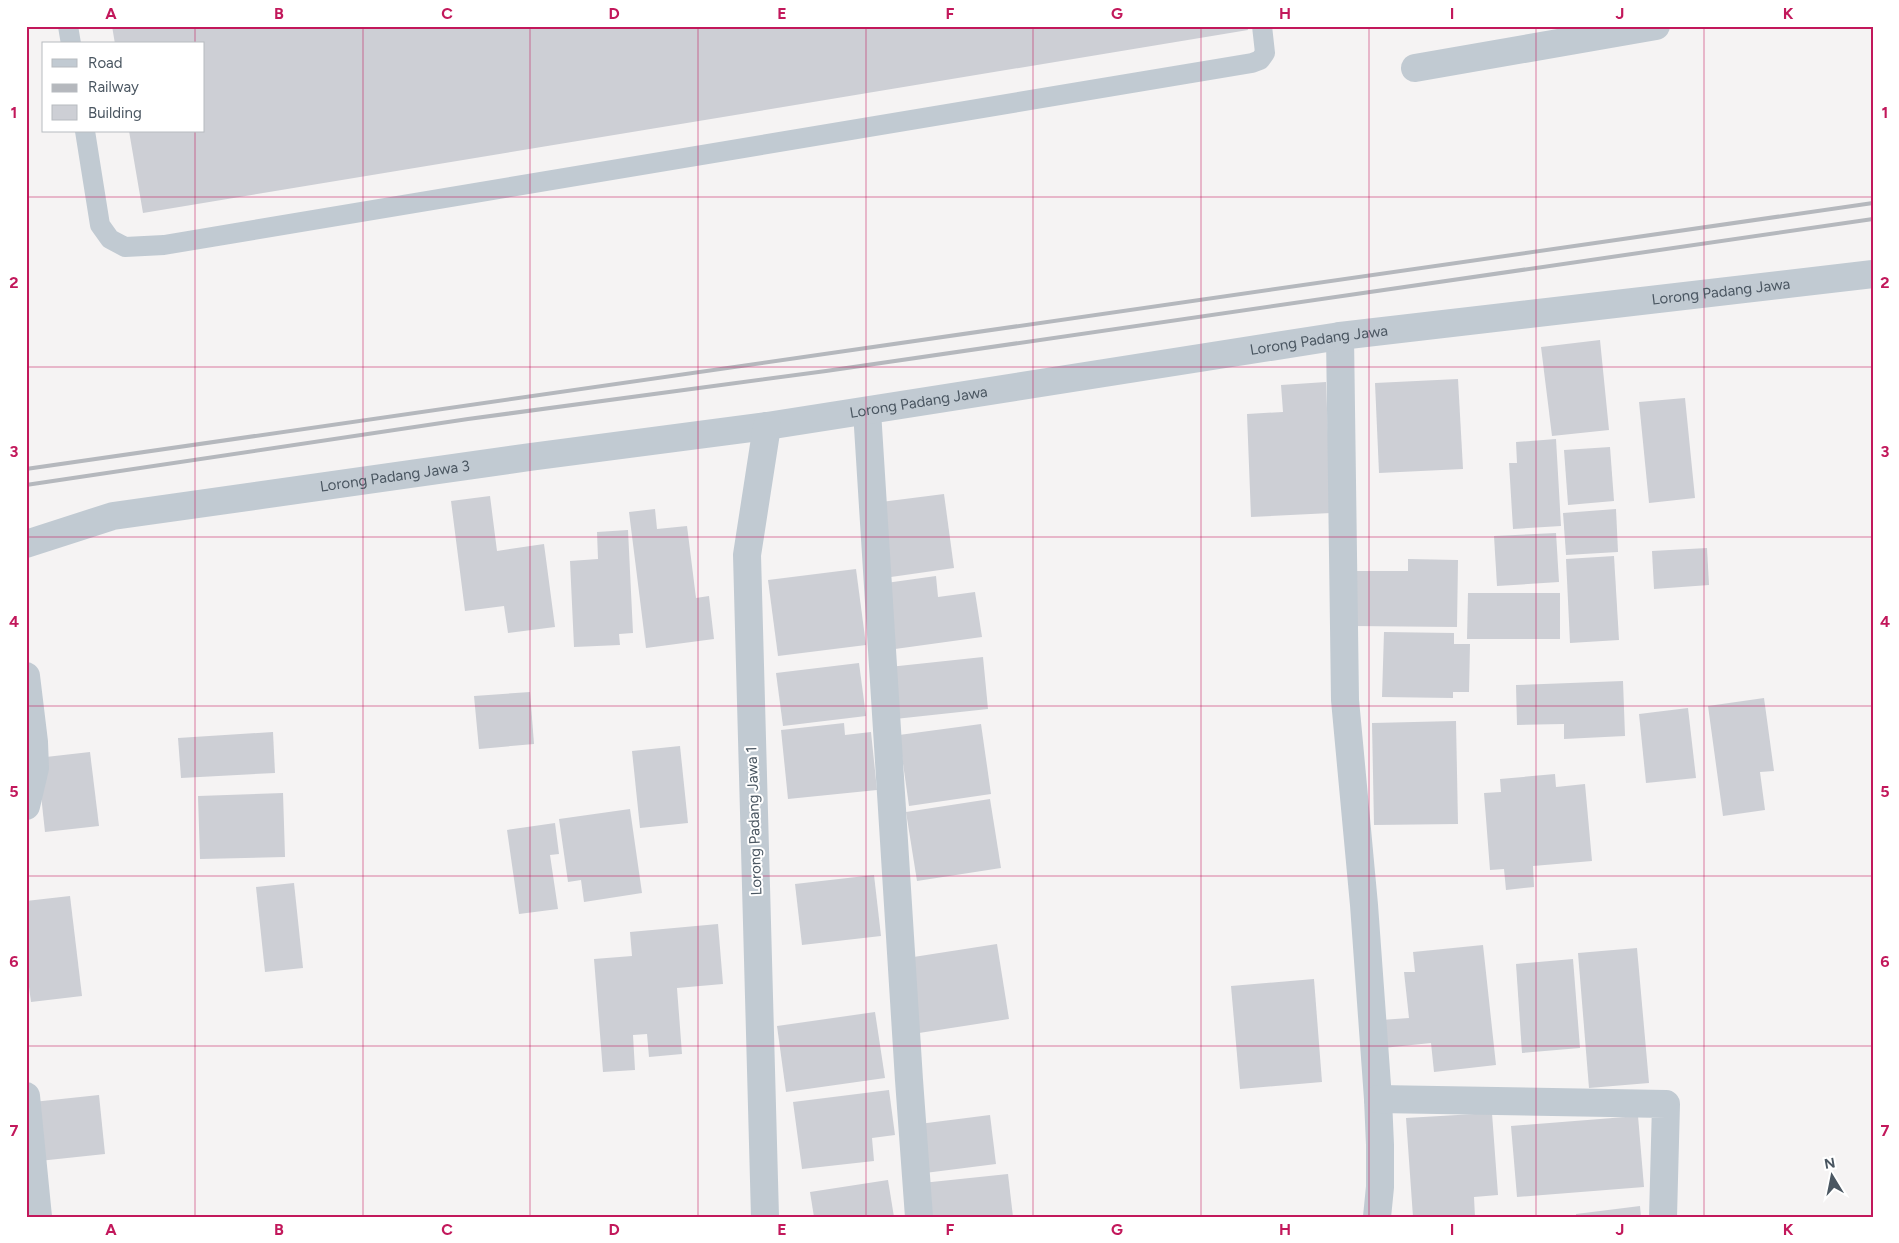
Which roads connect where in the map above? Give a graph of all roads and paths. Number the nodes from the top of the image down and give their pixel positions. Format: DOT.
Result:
graph roads {
  1 [pos="68,26"];
  2 [pos="1262,26"];
  3 [pos="1656,26"];
  4 [pos="71,42"];
  5 [pos="1415,68"];
  6 [pos="85,132"];
  7 [pos="1873,274"];
  8 [pos="1340,336"];
  9 [pos="867,410"];
  10 [pos="767,426"];
  11 [pos="26,544"];
  12 [pos="26,676"];
  13 [pos="26,806"];
  14 [pos="26,1096"];
  15 [pos="1378,1100"];
  16 [pos="38,1217"];
  17 [pos="765,1217"];
  18 [pos="919,1217"];
  19 [pos="1377,1217"];
  20 [pos="1663,1217"];
  1 -- 4 [label="lane"];
  2 -- 6 [label="lane"];
  3 -- 5 [label="street"];
  7 -- 8 [label="street, Lorong Padang Jawa"];
  8 -- 9 [label="street, Lorong Padang Jawa"];
  8 -- 15 [label="street"];
  9 -- 10 [label="street, Lorong Padang Jawa"];
  9 -- 18 [label="street"];
  10 -- 11 [label="street, Lorong Padang Jawa 3"];
  10 -- 17 [label="street, Lorong Padang Jawa 1"];
  12 -- 13 [label="street"];
  14 -- 16 [label="street"];
  15 -- 19 [label="street"];
  15 -- 20 [label="street"];
}
